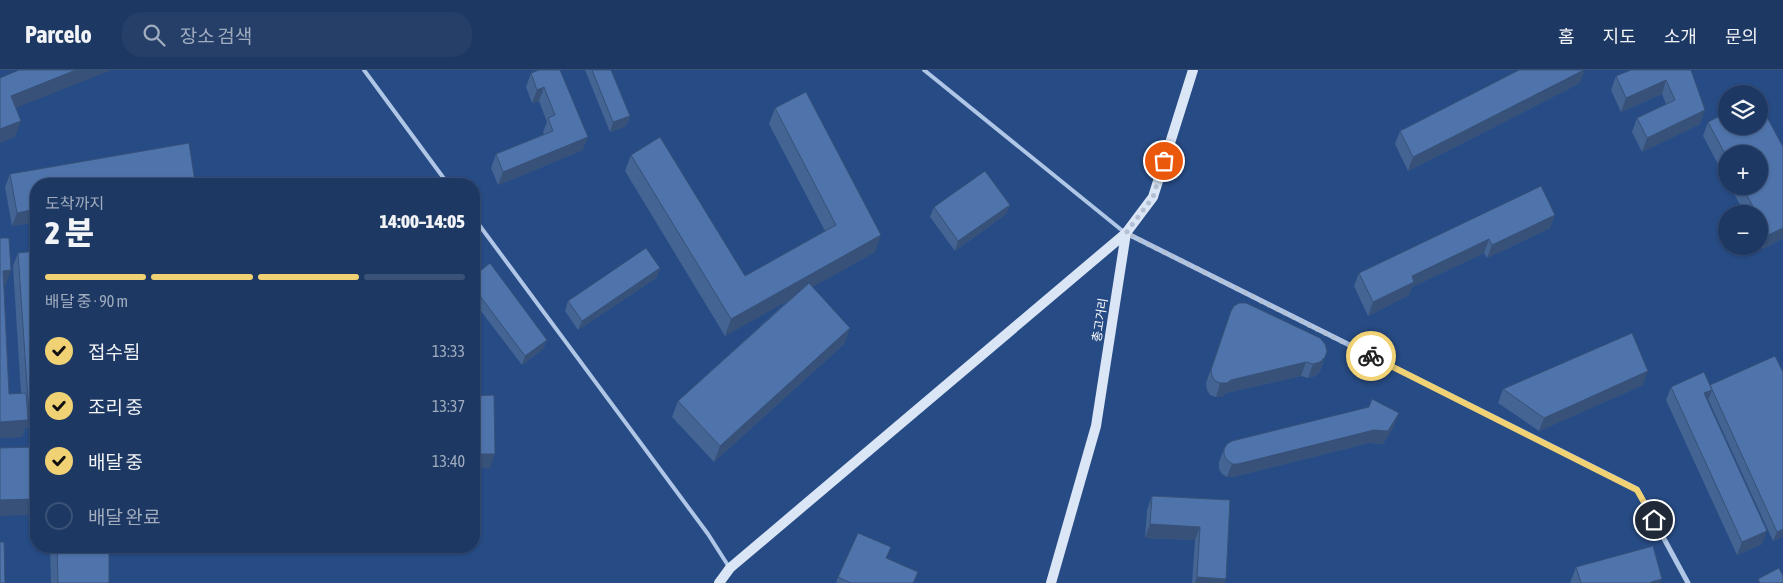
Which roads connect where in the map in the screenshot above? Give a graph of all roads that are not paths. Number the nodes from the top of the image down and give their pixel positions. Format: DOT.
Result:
graph roads {
  1 [pos="364,70"];
  2 [pos="924,70"];
  3 [pos="1194,70"];
  4 [pos="444,178"];
  5 [pos="480,226"];
  6 [pos="1126,233"];
  7 [pos="730,568"];
  8 [pos="719,583"];
  9 [pos="1051,583"];
  10 [pos="1688,583"];
  1 -- 4 [label="lane"];
  2 -- 6 [label="lane"];
  3 -- 6 [label="main road, 총고거리"];
  5 -- 7 [label="lane"];
  6 -- 7 [label="main road"];
  6 -- 9 [label="main road, 총고거리"];
  6 -- 10 [label="street"];
  7 -- 8 [label="main road"];
}
